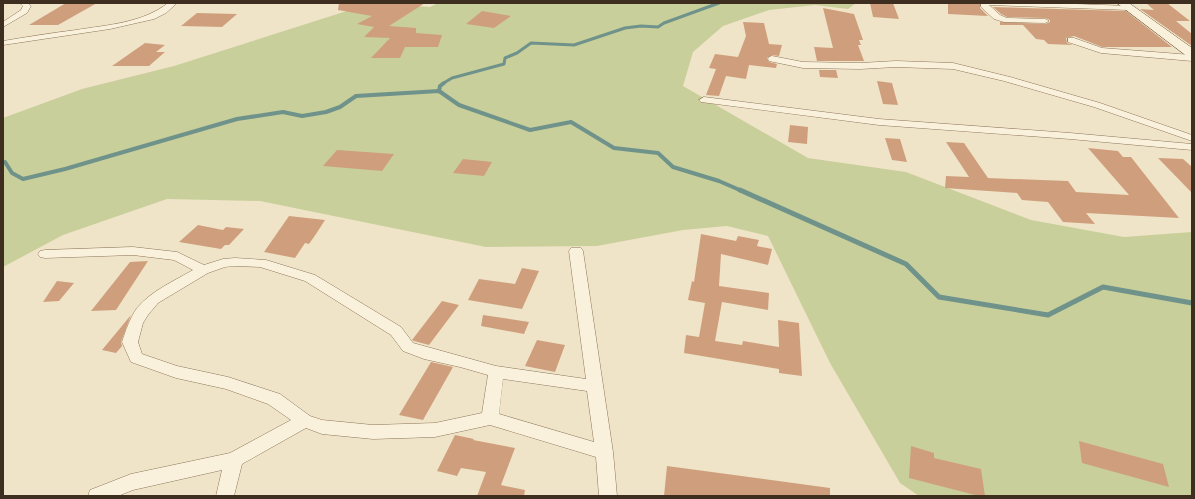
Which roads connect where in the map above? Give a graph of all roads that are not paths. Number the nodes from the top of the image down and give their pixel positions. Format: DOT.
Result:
graph roads {
  1 [pos="24,3"];
  2 [pos="173,3"];
  3 [pos="1126,6"];
  4 [pos="1045,21"];
  5 [pos="3,25"];
  6 [pos="1071,40"];
  7 [pos="3,43"];
  8 [pos="1192,54"];
  9 [pos="1192,58"];
  10 [pos="772,59"];
  11 [pos="704,100"];
  12 [pos="1192,138"];
  13 [pos="1192,148"];
  14 [pos="576,251"];
  15 [pos="45,254"];
  16 [pos="203,270"];
  17 [pos="496,372"];
  18 [pos="595,386"];
  19 [pos="490,418"];
  20 [pos="304,421"];
  21 [pos="604,452"];
  22 [pos="234,460"];
  23 [pos="97,496"];
  24 [pos="225,496"];
  25 [pos="608,496"];
  1 -- 5 [label="street"];
  2 -- 7 [label="street"];
  3 -- 4 [label="street"];
  3 -- 8 [label="street"];
  6 -- 9 [label="street"];
  10 -- 12 [label="street"];
  11 -- 13 [label="street"];
  14 -- 18 [label="street"];
  15 -- 16 [label="street"];
  16 -- 17 [label="street"];
  16 -- 20 [label="street"];
  17 -- 18 [label="street"];
  17 -- 19 [label="street"];
  18 -- 21 [label="street"];
  19 -- 20 [label="street"];
  19 -- 21 [label="street"];
  20 -- 22 [label="street"];
  21 -- 25 [label="street"];
  22 -- 23 [label="street"];
  22 -- 24 [label="street"];
}
